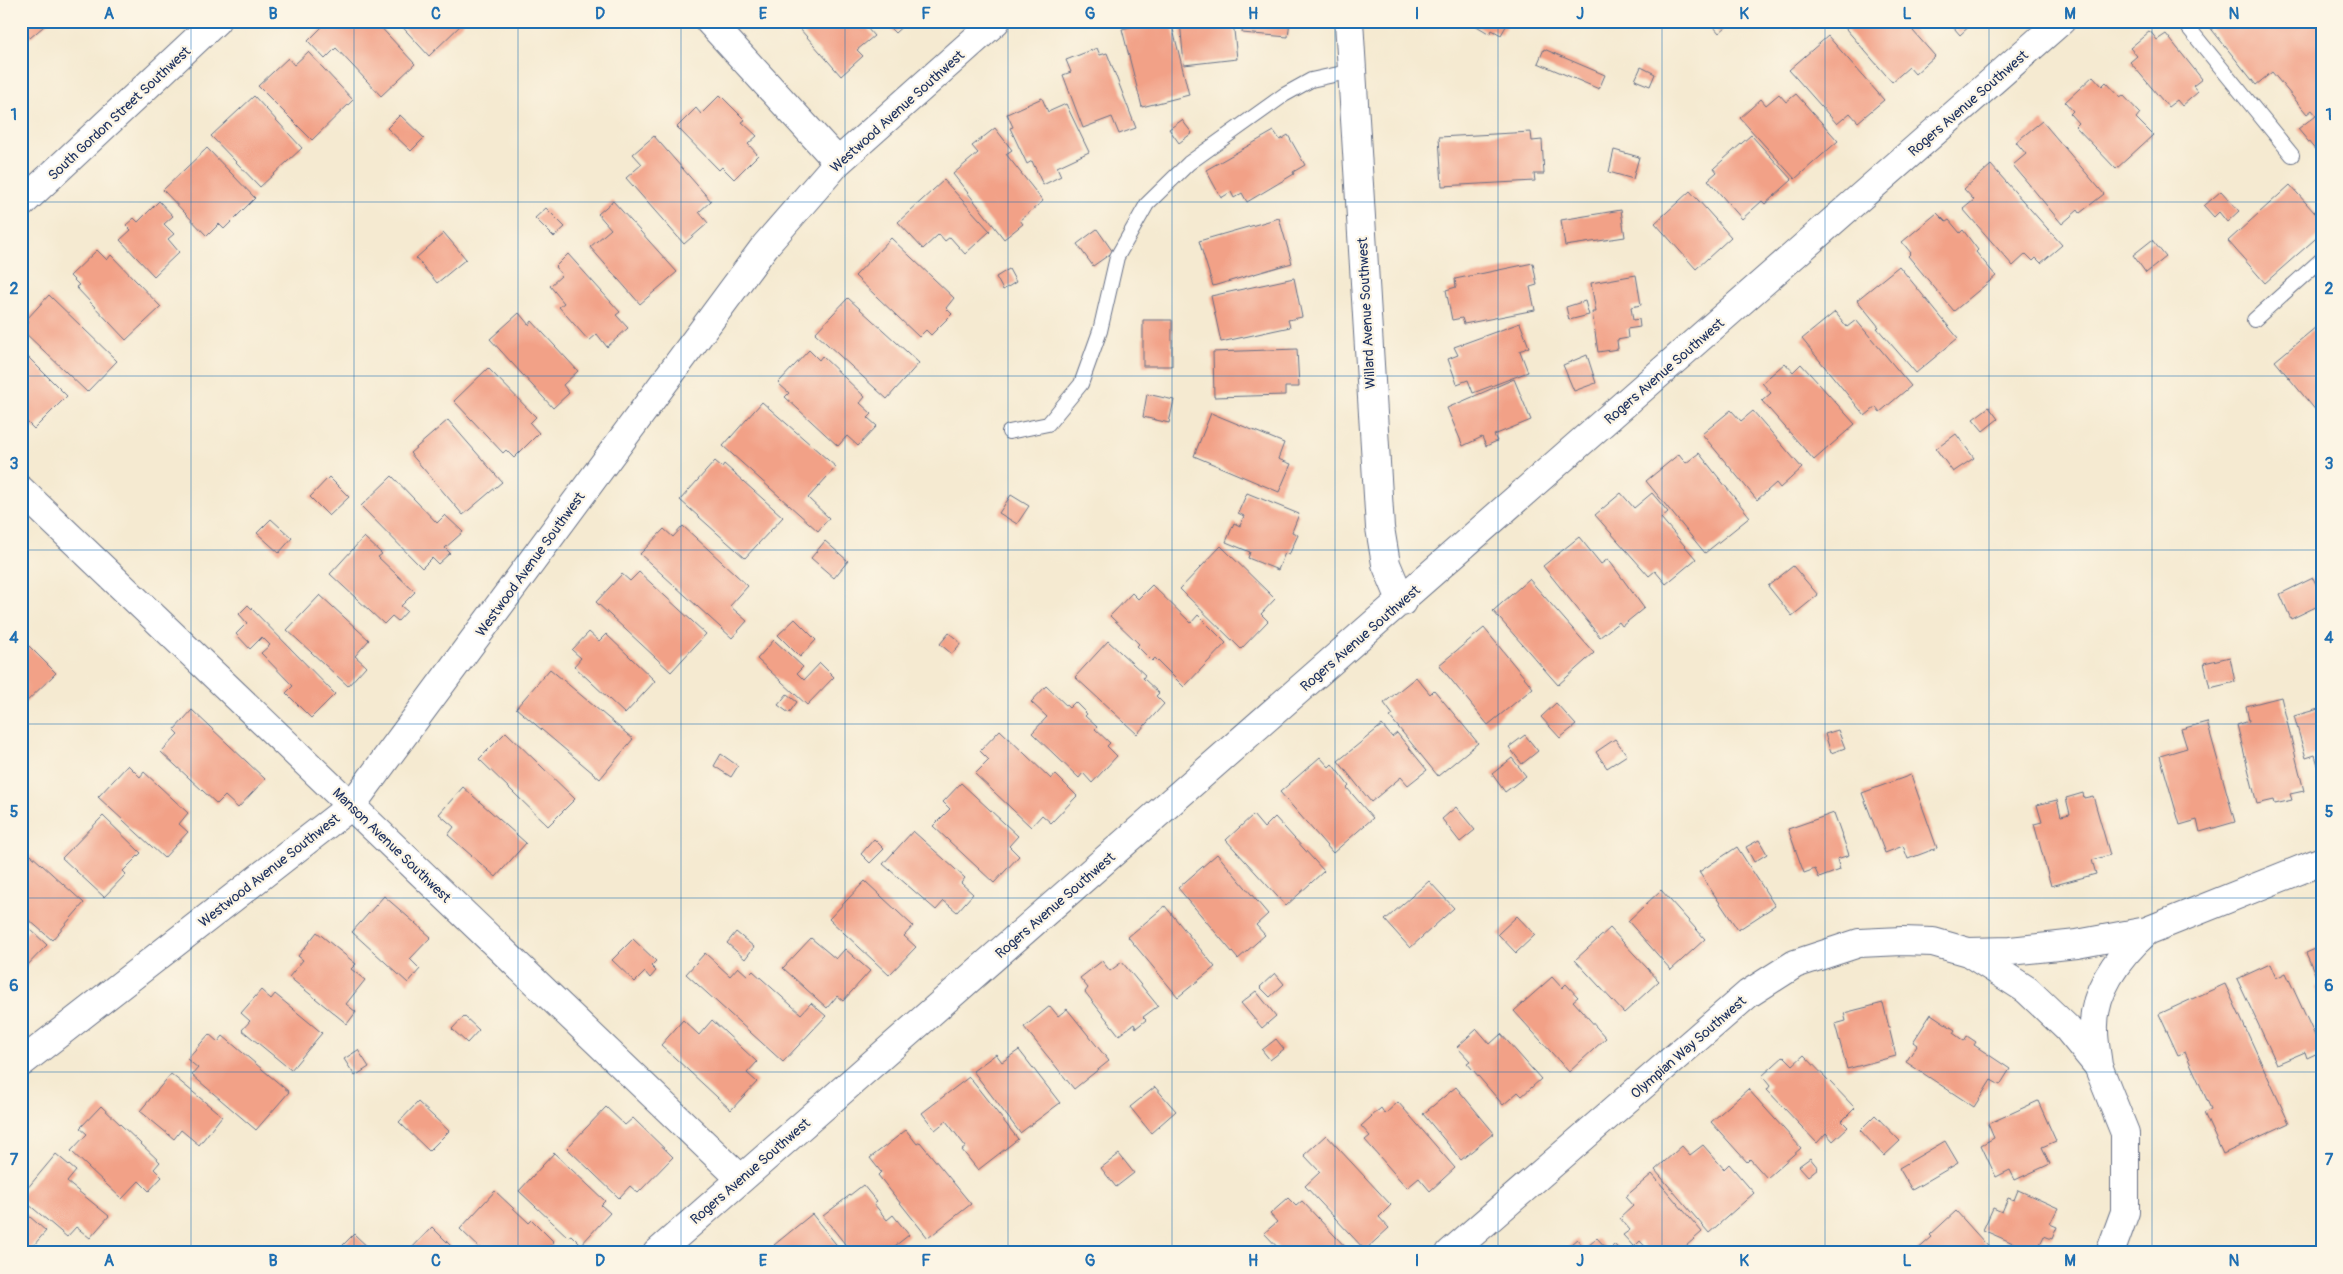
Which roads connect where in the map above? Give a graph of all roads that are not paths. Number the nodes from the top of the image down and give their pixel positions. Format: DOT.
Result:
graph roads {
  1 [pos="216,21"];
  2 [pos="709,21"];
  3 [pos="996,21"];
  4 [pos="1349,21"];
  5 [pos="2061,21"];
  6 [pos="2183,21"];
  7 [pos="1352,71"];
  8 [pos="2292,155"];
  9 [pos="838,162"];
  10 [pos="21,204"];
  11 [pos="2322,259"];
  12 [pos="2254,320"];
  13 [pos="1009,432"];
  14 [pos="21,490"];
  15 [pos="1402,602"];
  16 [pos="351,806"];
  17 [pos="2322,861"];
  18 [pos="2146,931"];
  19 [pos="1968,952"];
  20 [pos="21,1063"];
  21 [pos="2098,1066"];
  22 [pos="741,1179"];
  23 [pos="657,1253"];
  24 [pos="1450,1253"];
  25 [pos="2110,1253"];
  1 -- 10 [label="street, South Gordon Street Southwest"];
  2 -- 9 [label="street"];
  3 -- 9 [label="street, Westwood Avenue Southwest"];
  4 -- 7 [label="street, Willard Avenue Southwest"];
  5 -- 15 [label="street, Rogers Avenue Southwest"];
  6 -- 8 [label="lane"];
  7 -- 13 [label="lane"];
  7 -- 15 [label="street, Willard Avenue Southwest"];
  9 -- 16 [label="street, Westwood Avenue Southwest"];
  11 -- 12 [label="lane"];
  14 -- 16 [label="street, Manson Avenue Southwest"];
  15 -- 22 [label="street, Rogers Avenue Southwest"];
  16 -- 20 [label="street, Westwood Avenue Southwest"];
  16 -- 22 [label="street, Manson Avenue Southwest"];
  17 -- 18 [label="street, Olympian Way Southwest"];
  18 -- 19 [label="street, Olympian Way Southwest"];
  18 -- 21 [label="street, Olympian Way Southwest"];
  19 -- 21 [label="street, Olympian Way Southwest"];
  19 -- 24 [label="street, Olympian Way Southwest"];
  21 -- 25 [label="street"];
  22 -- 23 [label="street, Rogers Avenue Southwest"];
}
